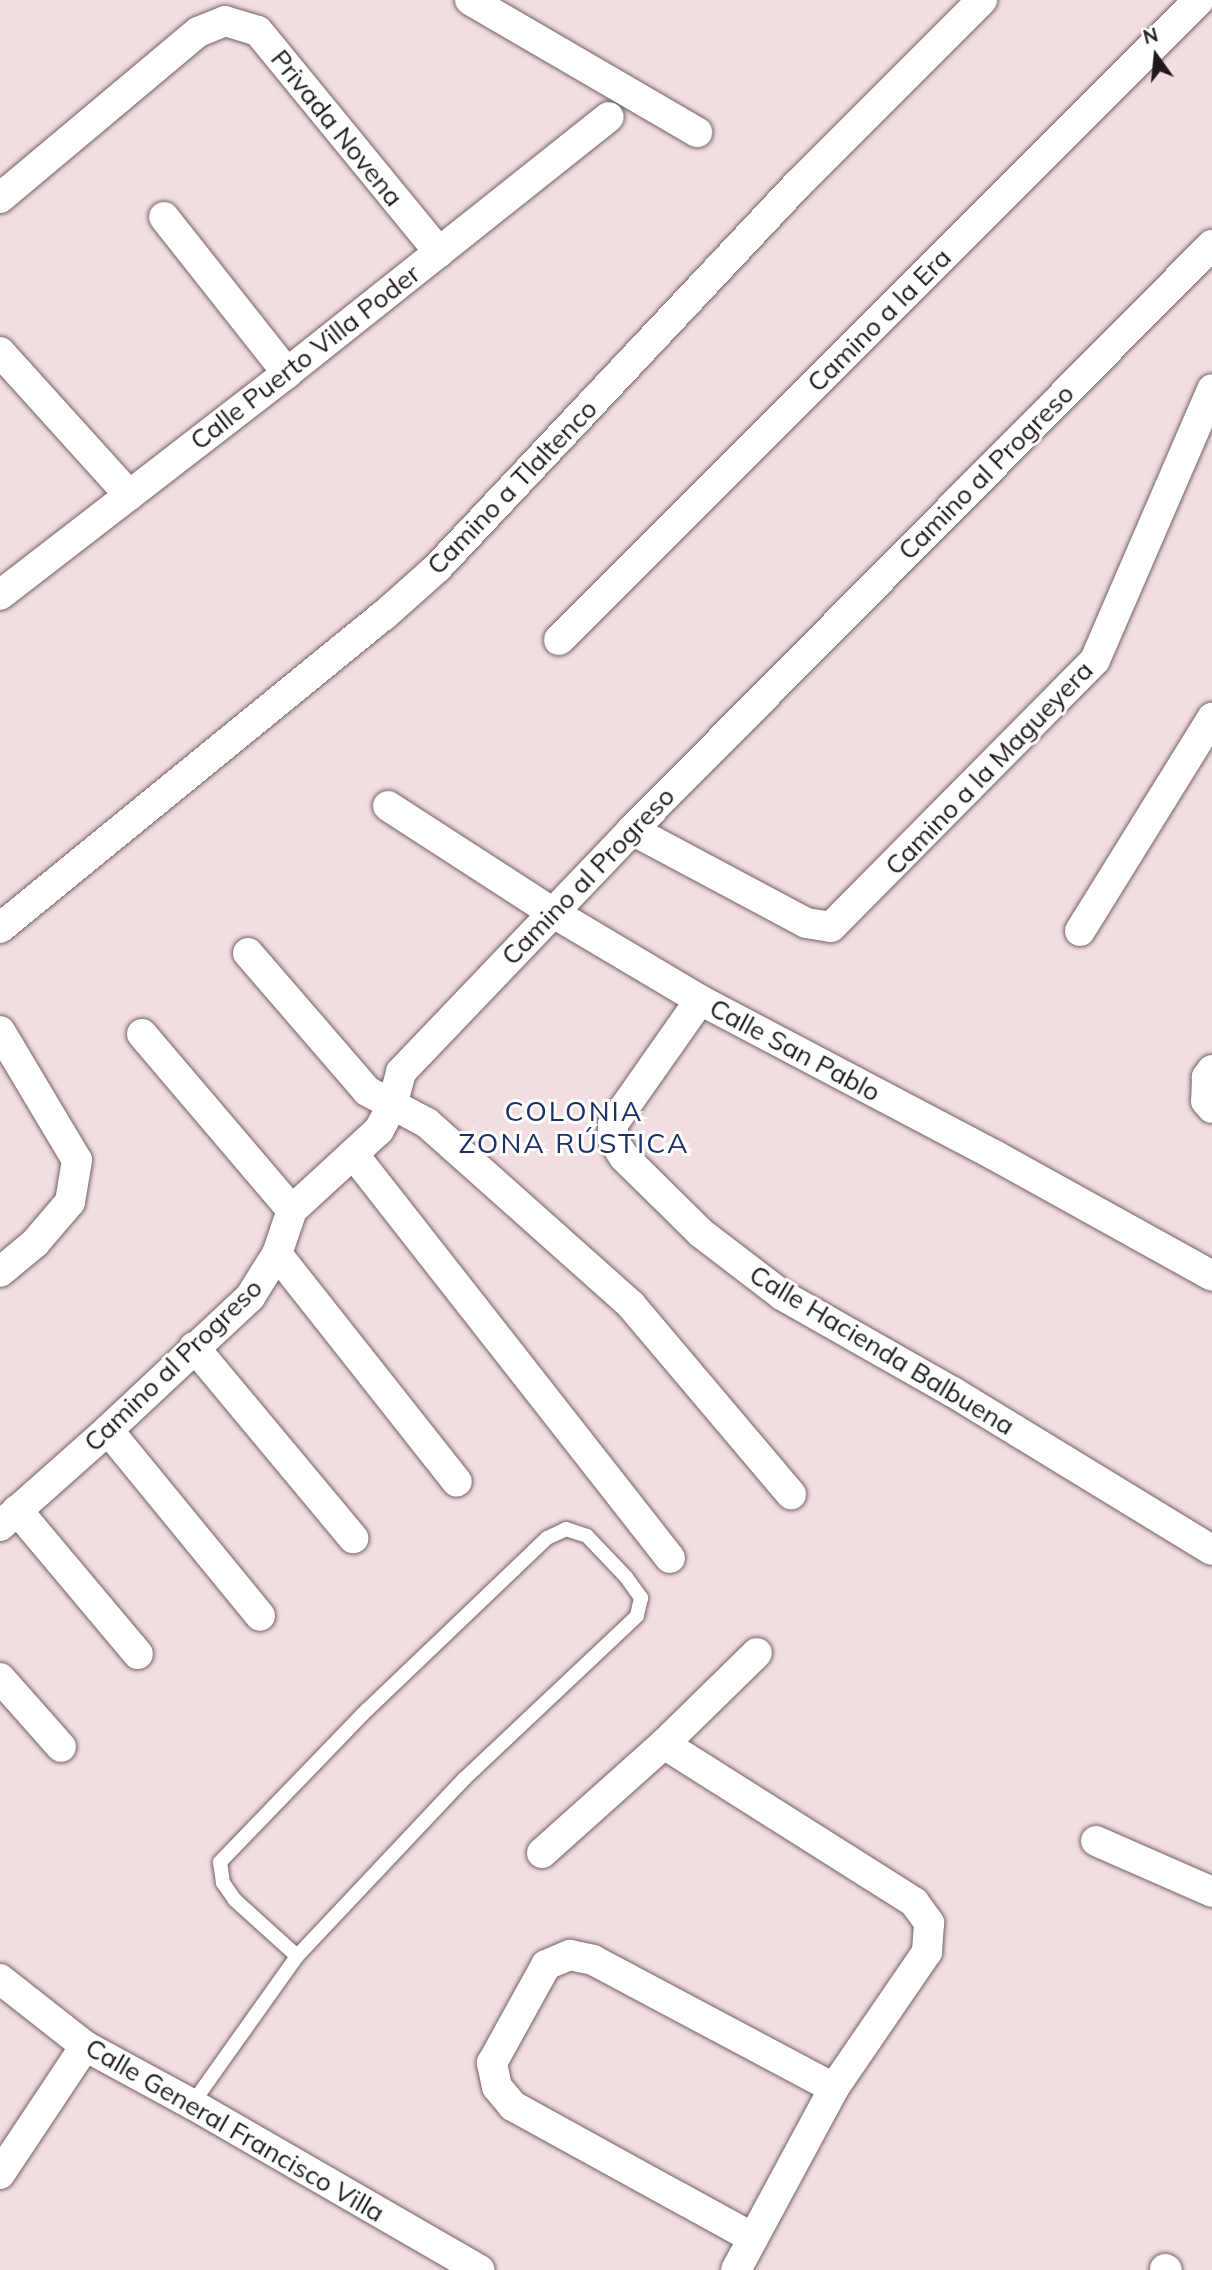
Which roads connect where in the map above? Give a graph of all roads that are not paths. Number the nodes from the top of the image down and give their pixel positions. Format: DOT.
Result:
graph roads {
  1 [pos="470,0"];
  2 [pos="982,0"];
  3 [pos="1199,0"];
  4 [pos="609,117"];
  5 [pos="697,132"];
  6 [pos="0,198"];
  7 [pos="164,217"];
  8 [pos="1212,245"];
  9 [pos="439,252"];
  10 [pos="0,352"];
  11 [pos="287,373"];
  12 [pos="1212,389"];
  13 [pos="129,495"];
  14 [pos="0,596"];
  15 [pos="559,640"];
  16 [pos="1212,718"];
  17 [pos="388,806"];
  18 [pos="632,830"];
  19 [pos="552,912"];
  20 [pos="0,928"];
  21 [pos="1080,931"];
  22 [pos="248,953"];
  23 [pos="700,1000"];
  24 [pos="0,1031"];
  25 [pos="142,1034"];
  26 [pos="1212,1070"];
  27 [pos="392,1106"];
  28 [pos="1212,1108"];
  29 [pos="354,1156"];
  30 [pos="292,1210"];
  31 [pos="277,1254"];
  32 [pos="0,1272"];
  33 [pos="1212,1276"];
  34 [pos="194,1348"];
  35 [pos="108,1430"];
  36 [pos="457,1482"];
  37 [pos="791,1494"];
  38 [pos="9,1518"];
  39 [pos="353,1538"];
  40 [pos="1212,1550"];
  41 [pos="670,1558"];
  42 [pos="260,1616"];
  43 [pos="757,1653"];
  44 [pos="138,1654"];
  45 [pos="0,1678"];
  46 [pos="664,1744"];
  47 [pos="61,1747"];
  48 [pos="1096,1841"];
  49 [pos="542,1853"];
  50 [pos="1212,1892"];
  51 [pos="298,1956"];
  52 [pos="0,1979"];
  53 [pos="85,2046"];
  54 [pos="834,2088"];
  55 [pos="192,2104"];
  56 [pos="0,2174"];
  57 [pos="753,2238"];
  58 [pos="471,2268"];
  59 [pos="736,2270"];
  1 -- 5 [label="street"];
  2 -- 20 [label="street, Camino a Tlaltenco"];
  3 -- 15 [label="street, Camino a la Era"];
  4 -- 9 [label="street, Calle Puerto Villa Poder"];
  6 -- 9 [label="street, Privada Novena"];
  7 -- 11 [label="street"];
  8 -- 18 [label="street, Camino al Progreso"];
  9 -- 11 [label="street, Calle Puerto Villa Poder"];
  10 -- 13 [label="street"];
  11 -- 13 [label="street, Calle Puerto Villa Poder"];
  12 -- 18 [label="street, Camino a la Magueyera"];
  13 -- 14 [label="street, Calle Puerto Villa Poder"];
  16 -- 21 [label="street"];
  17 -- 19 [label="street, Calle San Pablo"];
  18 -- 19 [label="street, Camino al Progreso"];
  19 -- 23 [label="street, Calle San Pablo"];
  19 -- 27 [label="street, Camino al Progreso"];
  22 -- 27 [label="street"];
  23 -- 33 [label="street, Calle San Pablo"];
  23 -- 40 [label="street, Calle Hacienda Balbuena"];
  24 -- 32 [label="street"];
  25 -- 30 [label="street"];
  26 -- 28 [label="street"];
  27 -- 29 [label="street, Camino al Progreso"];
  27 -- 37 [label="street"];
  29 -- 30 [label="street, Camino al Progreso"];
  29 -- 41 [label="street"];
  30 -- 31 [label="street, Camino al Progreso"];
  31 -- 34 [label="street, Camino al Progreso"];
  31 -- 36 [label="street"];
  34 -- 35 [label="street, Camino al Progreso"];
  34 -- 39 [label="street"];
  35 -- 38 [label="street, Camino al Progreso"];
  35 -- 42 [label="street"];
  38 -- 44 [label="street"];
  43 -- 46 [label="street"];
  45 -- 47 [label="street"];
  46 -- 49 [label="street"];
  46 -- 54 [label="street"];
  48 -- 50 [label="street"];
  51 -- 51 [label="lane"];
  51 -- 55 [label="lane"];
  52 -- 53 [label="street, Calle General Francisco Villa"];
  53 -- 55 [label="street, Calle General Francisco Villa"];
  53 -- 56 [label="street"];
  54 -- 57 [label="street"];
  54 -- 57 [label="street"];
  55 -- 58 [label="street, Calle General Francisco Villa"];
  57 -- 59 [label="street"];
}
